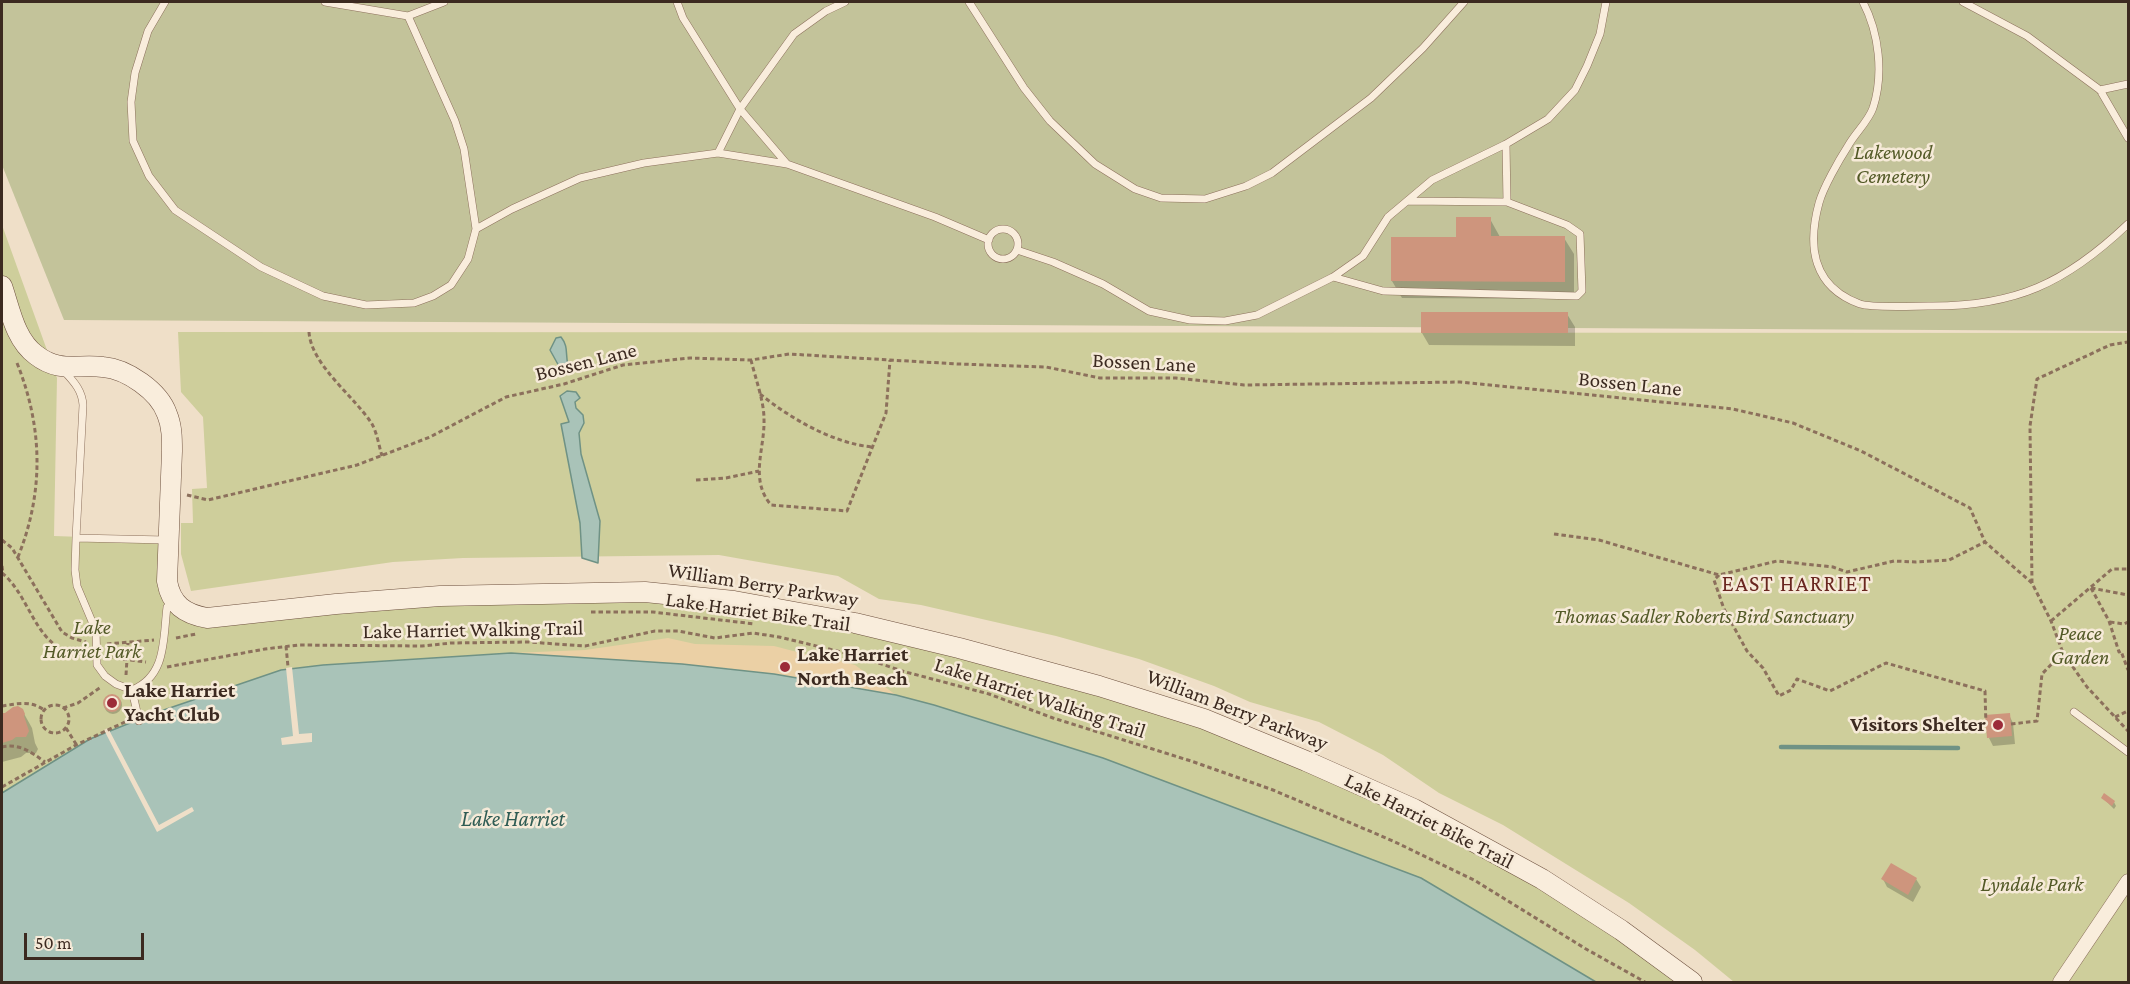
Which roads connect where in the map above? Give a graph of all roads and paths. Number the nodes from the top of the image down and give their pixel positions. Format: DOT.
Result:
graph roads {
  1 [pos="165,2"];
  2 [pos="325,2"];
  3 [pos="444,2"];
  4 [pos="677,2"];
  5 [pos="845,2"];
  6 [pos="969,2"];
  7 [pos="1464,2"];
  8 [pos="1606,2"];
  9 [pos="1863,2"];
  10 [pos="1963,2"];
  11 [pos="408,16"];
  12 [pos="2128,84"];
  13 [pos="2100,90"];
  14 [pos="740,109"];
  15 [pos="2128,138"];
  16 [pos="1506,144"];
  17 [pos="718,153"];
  18 [pos="787,164"];
  19 [pos="1408,201"];
  20 [pos="1507,202"];
  21 [pos="2128,224"];
  22 [pos="476,229"];
  23 [pos="989,240"];
  24 [pos="1017,250"];
  25 [pos="1333,277"];
  26 [pos="2,286"];
  27 [pos="309,332"];
  28 [pos="2128,342"];
  29 [pos="751,360"];
  30 [pos="890,360"];
  31 [pos="16,361"];
  32 [pos="60,367"];
  33 [pos="759,393"];
  34 [pos="873,447"];
  35 [pos="382,456"];
  36 [pos="759,471"];
  37 [pos="696,480"];
  38 [pos="188,495"];
  39 [pos="1554,534"];
  40 [pos="76,538"];
  41 [pos="2,540"];
  42 [pos="169,540"];
  43 [pos="1984,542"];
  44 [pos="18,557"];
  45 [pos="2,566"];
  46 [pos="2128,569"];
  47 [pos="2,574"];
  48 [pos="1719,575"];
  49 [pos="2032,583"];
  50 [pos="2091,588"];
  51 [pos="2128,595"];
  52 [pos="173,601"];
  53 [pos="582,612"];
  54 [pos="2051,621"];
  55 [pos="2109,621"];
  56 [pos="2128,622"];
  57 [pos="757,624"];
  58 [pos="203,633"];
  59 [pos="163,639"];
  60 [pos="96,643"];
  61 [pos="128,643"];
  62 [pos="286,646"];
  63 [pos="2063,653"];
  64 [pos="89,656"];
  65 [pos="100,657"];
  66 [pos="126,659"];
  67 [pos="154,663"];
  68 [pos="165,667"];
  69 [pos="288,668"];
  70 [pos="2128,669"];
  71 [pos="126,675"];
  72 [pos="99,680"];
  73 [pos="132,690"];
  74 [pos="2,706"];
  75 [pos="63,708"];
  76 [pos="44,710"];
  77 [pos="2128,711"];
  78 [pos="2074,712"];
  79 [pos="2115,717"];
  80 [pos="130,720"];
  81 [pos="139,722"];
  82 [pos="2011,724"];
  83 [pos="1986,727"];
  84 [pos="66,728"];
  85 [pos="2128,731"];
  86 [pos="76,745"];
  87 [pos="2,747"];
  88 [pos="2128,752"];
  89 [pos="45,762"];
  90 [pos="2,787"];
  91 [pos="2128,881"];
  92 [pos="1645,982"];
  93 [pos="1692,982"];
  94 [pos="2060,982"];
  1 -- 22 [label="lane"];
  2 -- 11 [label="lane"];
  3 -- 11 [label="lane"];
  4 -- 14 [label="lane"];
  5 -- 14 [label="lane"];
  6 -- 7 [label="lane"];
  8 -- 16 [label="lane"];
  9 -- 21 [label="lane"];
  10 -- 13 [label="lane"];
  11 -- 22 [label="lane"];
  12 -- 13 [label="lane"];
  13 -- 15 [label="lane"];
  14 -- 17 [label="lane"];
  14 -- 18 [label="lane"];
  16 -- 19 [label="lane"];
  16 -- 20 [label="lane"];
  17 -- 18 [label="lane"];
  17 -- 22 [label="lane"];
  18 -- 23 [label="lane"];
  19 -- 20 [label="lane"];
  19 -- 25 [label="lane"];
  20 -- 25 [label="lane"];
  23 -- 24 [label="lane"];
  23 -- 24 [label="lane"];
  24 -- 25 [label="lane"];
  26 -- 32 [label="street"];
  27 -- 35 [label="path"];
  28 -- 49 [label="path"];
  29 -- 30 [label="path, Bossen Lane"];
  29 -- 33 [label="path"];
  29 -- 35 [label="path, Bossen Lane"];
  30 -- 34 [label="path"];
  30 -- 43 [label="path, Bossen Lane"];
  31 -- 44 [label="path"];
  32 -- 40 [label="lane"];
  32 -- 42 [label="street"];
  33 -- 34 [label="path"];
  33 -- 36 [label="path"];
  34 -- 36 [label="path"];
  35 -- 38 [label="path, Bossen Lane"];
  36 -- 37 [label="path"];
  39 -- 48 [label="path"];
  40 -- 42 [label="lane"];
  40 -- 60 [label="lane"];
  41 -- 44 [label="path"];
  42 -- 52 [label="street"];
  43 -- 48 [label="path"];
  43 -- 49 [label="path, Bossen Lane"];
  44 -- 60 [label="path"];
  45 -- 47 [label="path"];
  46 -- 50 [label="path"];
  47 -- 64 [label="path"];
  48 -- 83 [label="path"];
  49 -- 54 [label="path"];
  50 -- 51 [label="path"];
  50 -- 54 [label="path"];
  50 -- 55 [label="path"];
  52 -- 59 [label="lane"];
  52 -- 93 [label="street, William Berry Parkway"];
  53 -- 57 [label="path, Lake Harriet Bike Trail"];
  54 -- 63 [label="path"];
  55 -- 56 [label="path"];
  55 -- 70 [label="path"];
  58 -- 59 [label="path"];
  59 -- 61 [label="path"];
  59 -- 73 [label="lane"];
  60 -- 61 [label="path"];
  60 -- 73 [label="lane"];
  61 -- 66 [label="path"];
  62 -- 68 [label="path, Lake Harriet Walking Trail"];
  62 -- 69 [label="path"];
  62 -- 92 [label="path, Lake Harriet Walking Trail"];
  63 -- 79 [label="path"];
  63 -- 82 [label="path"];
  65 -- 66 [label="path"];
  66 -- 67 [label="path"];
  66 -- 71 [label="path"];
  72 -- 75 [label="path"];
  73 -- 81 [label="lane"];
  74 -- 76 [label="path"];
  75 -- 76 [label="path"];
  75 -- 84 [label="path"];
  76 -- 84 [label="path"];
  77 -- 79 [label="path"];
  78 -- 88 [label="lane"];
  79 -- 85 [label="path"];
  80 -- 86 [label="path"];
  84 -- 86 [label="path"];
  86 -- 89 [label="path"];
  87 -- 89 [label="path"];
  89 -- 90 [label="path"];
  91 -- 94 [label="street"];
}
